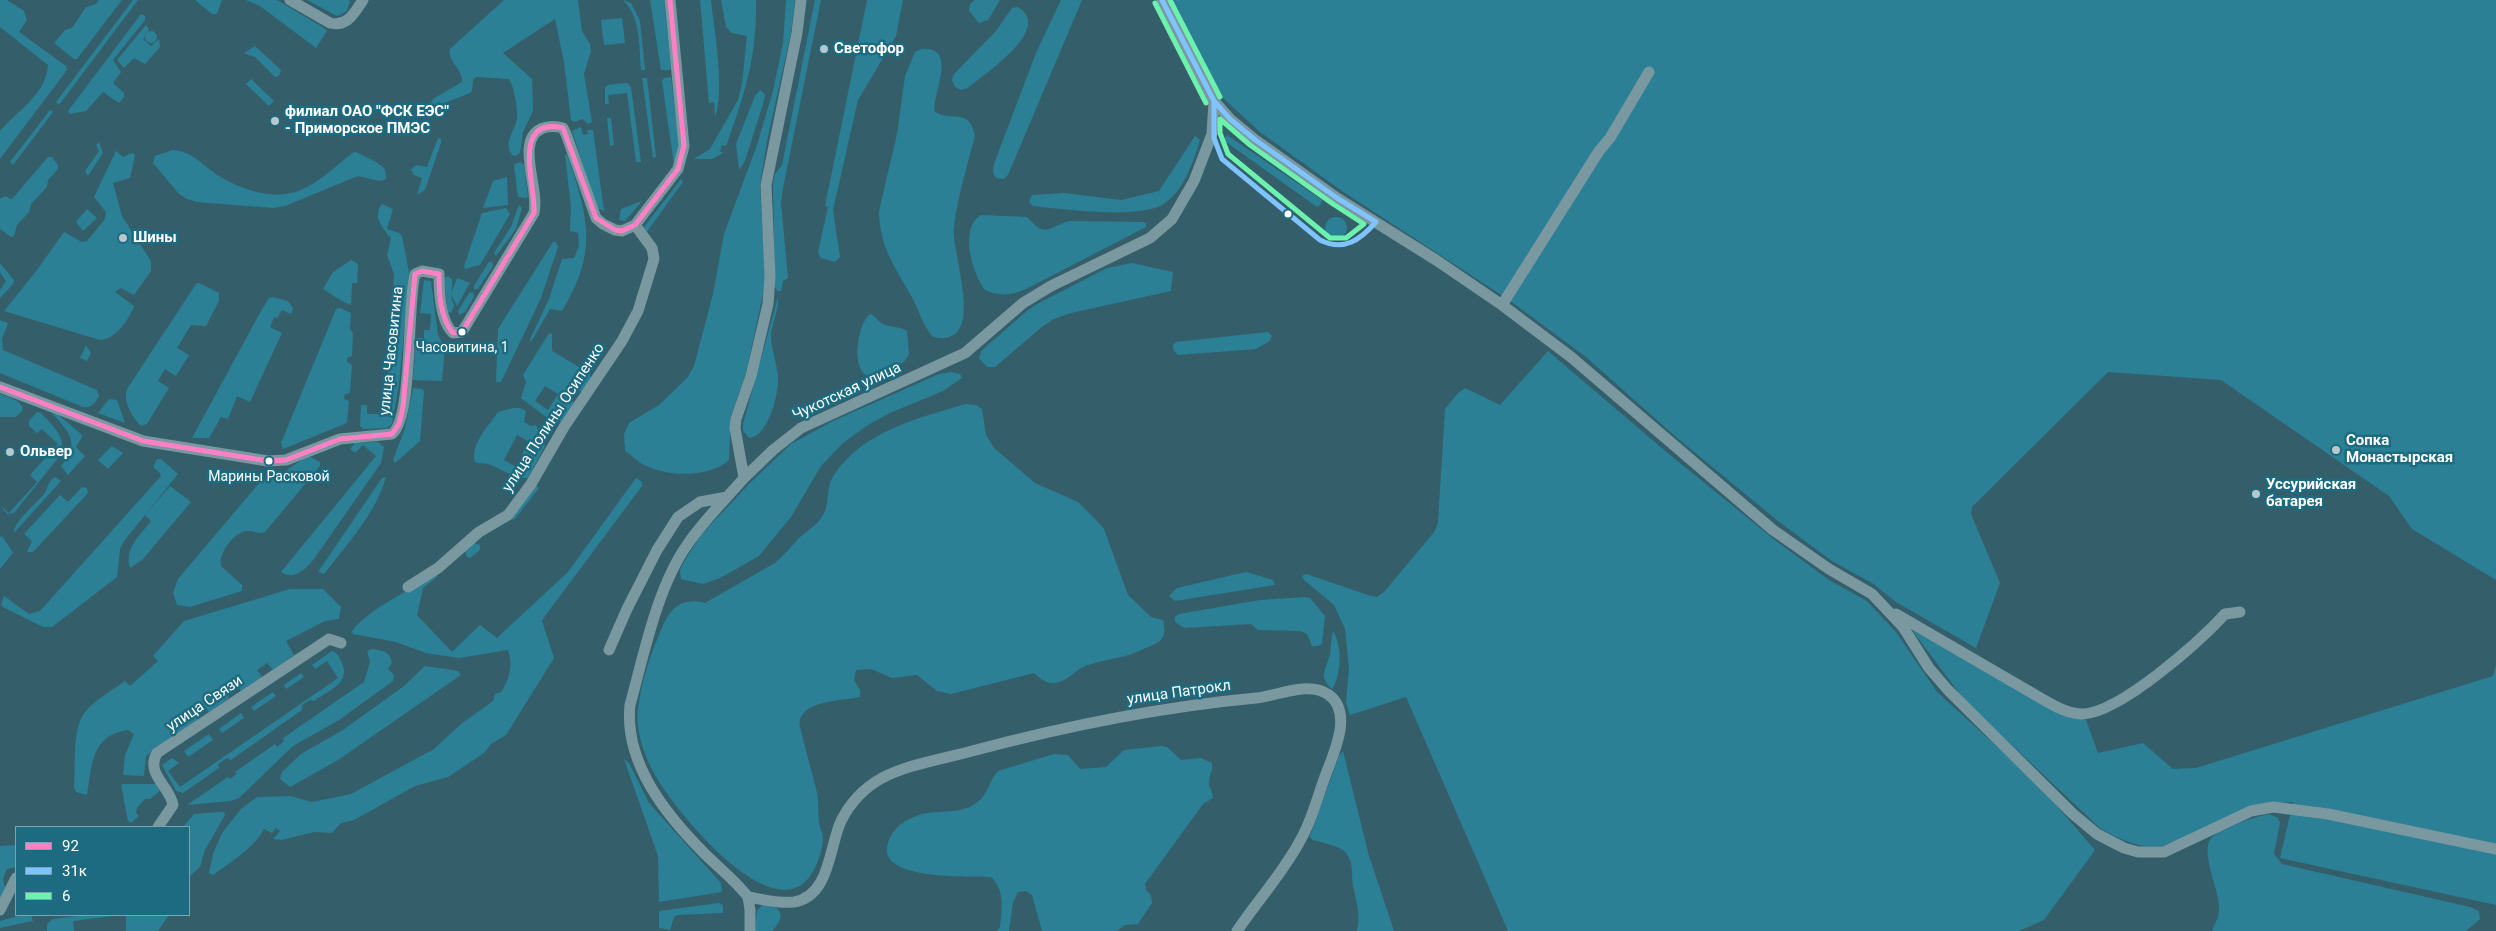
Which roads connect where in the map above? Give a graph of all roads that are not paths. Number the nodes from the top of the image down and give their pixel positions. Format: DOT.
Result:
graph roads {
  1 [pos="290,0"];
  2 [pos="363,0"];
  3 [pos="670,0"];
  4 [pos="801,0"];
  5 [pos="1162,0"];
  6 [pos="1649,72"];
  7 [pos="1214,101"];
  8 [pos="635,225"];
  9 [pos="1502,305"];
  10 [pos="0,387"];
  11 [pos="744,478"];
  12 [pos="727,497"];
  13 [pos="408,587"];
  14 [pos="1888,609"];
  15 [pos="2240,612"];
  16 [pos="341,643"];
  17 [pos="609,650"];
  18 [pos="159,826"];
  19 [pos="2496,849"];
  20 [pos="15,880"];
  21 [pos="748,897"];
  22 [pos="0,910"];
  23 [pos="750,931"];
  24 [pos="1236,931"];
  1 -- 2 [label="street"];
  3 -- 8 [label="street"];
  4 -- 11 [label="street"];
  5 -- 7 [label="street"];
  6 -- 9 [label="street"];
  7 -- 9 [label="street"];
  7 -- 11 [label="street, Чукотская улица"];
  8 -- 10 [label="street, улица Часовитина"];
  8 -- 13 [label="street, улица Полины Осипенко"];
  9 -- 14 [label="street"];
  11 -- 12 [label="street, Чукотская улица"];
  12 -- 17 [label="street"];
  12 -- 21 [label="street, Чукотская улица"];
  14 -- 15 [label="street"];
  14 -- 19 [label="street"];
  16 -- 18 [label="street, улица Связи"];
  20 -- 22 [label="street"];
  21 -- 23 [label="street"];
  21 -- 24 [label="street, улица Патрокл"];
}
